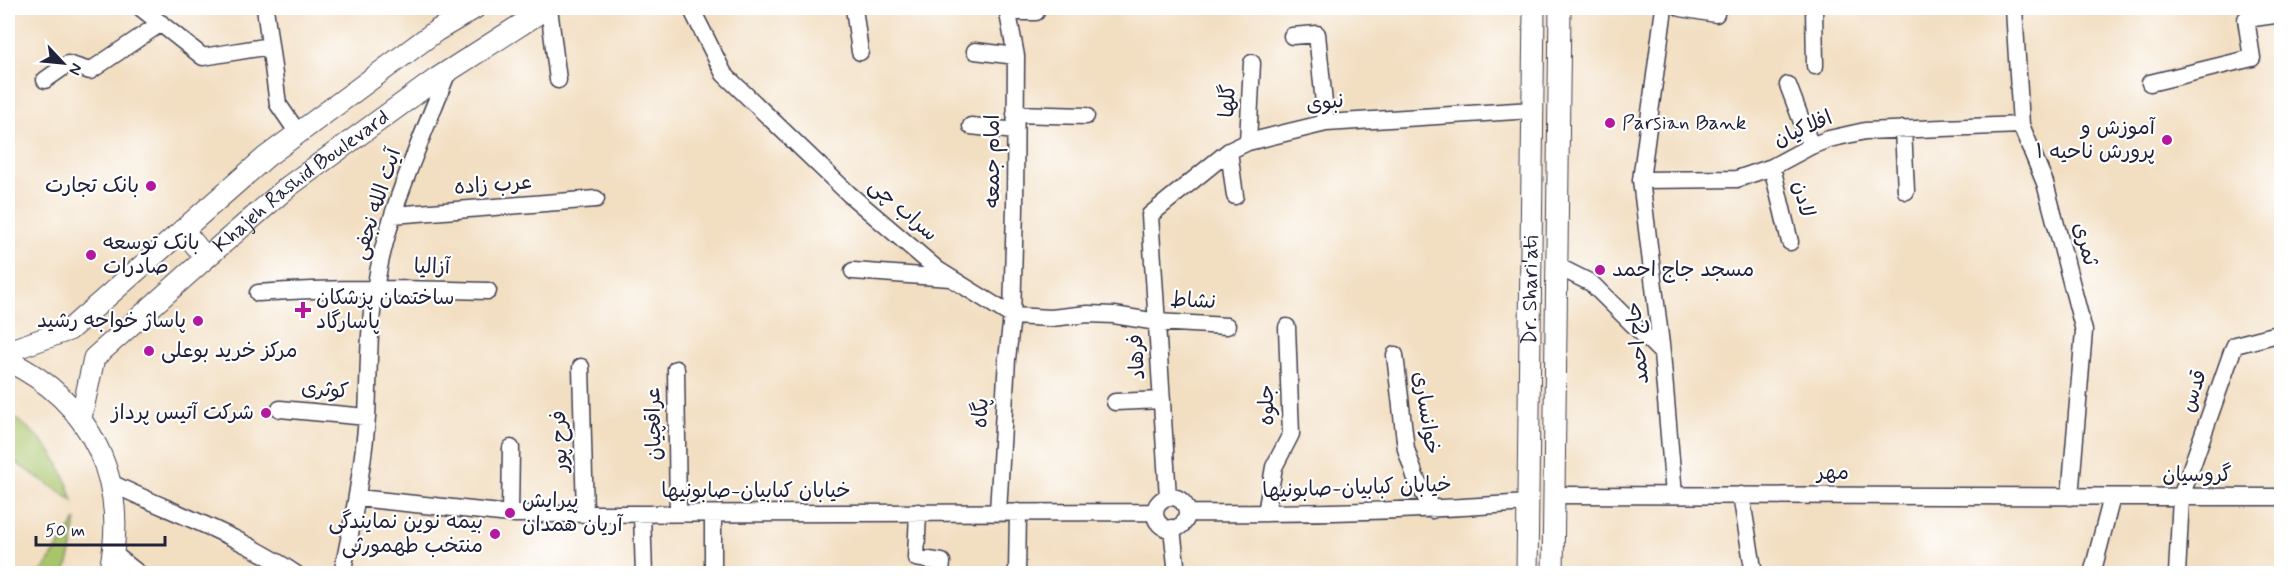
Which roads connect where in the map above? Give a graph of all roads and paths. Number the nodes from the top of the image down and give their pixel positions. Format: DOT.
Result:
graph roads {
  1 [pos="141,8"];
  2 [pos="265,8"];
  3 [pos="475,8"];
  4 [pos="548,8"];
  5 [pos="691,8"];
  6 [pos="854,8"];
  7 [pos="1534,8"];
  8 [pos="1560,8"];
  9 [pos="1664,8"];
  10 [pos="1681,8"];
  11 [pos="1717,8"];
  12 [pos="1814,8"];
  13 [pos="2014,8"];
  14 [pos="1008,10"];
  15 [pos="1036,12"];
  16 [pos="2282,14"];
  17 [pos="161,23"];
  18 [pos="1292,36"];
  19 [pos="270,46"];
  20 [pos="860,51"];
  21 [pos="975,51"];
  22 [pos="1016,56"];
  23 [pos="1252,63"];
  24 [pos="1815,66"];
  25 [pos="448,71"];
  26 [pos="45,80"];
  27 [pos="558,80"];
  28 [pos="2150,83"];
  29 [pos="1788,85"];
  30 [pos="1532,110"];
  31 [pos="1015,114"];
  32 [pos="1086,116"];
  33 [pos="1326,123"];
  34 [pos="2021,125"];
  35 [pos="971,126"];
  36 [pos="1902,129"];
  37 [pos="1015,131"];
  38 [pos="298,133"];
  39 [pos="1248,142"];
  40 [pos="1811,146"];
  41 [pos="1229,152"];
  42 [pos="1772,167"];
  43 [pos="1641,180"];
  44 [pos="1906,191"];
  45 [pos="1235,196"];
  46 [pos="596,199"];
  47 [pos="393,215"];
  48 [pos="1150,215"];
  49 [pos="183,230"];
  50 [pos="1790,242"];
  51 [pos="207,258"];
  52 [pos="1557,266"];
  53 [pos="853,271"];
  54 [pos="951,279"];
  55 [pos="375,288"];
  56 [pos="488,291"];
  57 [pos="258,293"];
  58 [pos="1012,316"];
  59 [pos="1157,322"];
  60 [pos="1227,326"];
  61 [pos="1287,327"];
  62 [pos="2282,333"];
  63 [pos="8,351"];
  64 [pos="1662,353"];
  65 [pos="1395,356"];
  66 [pos="8,361"];
  67 [pos="581,368"];
  68 [pos="676,369"];
  69 [pos="1162,400"];
  70 [pos="1115,402"];
  71 [pos="280,409"];
  72 [pos="367,417"];
  73 [pos="81,418"];
  74 [pos="511,448"];
  75 [pos="111,483"];
  76 [pos="1554,495"];
  77 [pos="1674,495"];
  78 [pos="1741,495"];
  79 [pos="1168,497"];
  80 [pos="2070,497"];
  81 [pos="2112,497"];
  82 [pos="2181,497"];
  83 [pos="2282,497"];
  84 [pos="358,498"];
  85 [pos="1528,503"];
  86 [pos="1431,510"];
  87 [pos="998,512"];
  88 [pos="1018,512"];
  89 [pos="1155,512"];
  90 [pos="642,513"];
  91 [pos="678,513"];
  92 [pos="918,513"];
  93 [pos="1187,513"];
  94 [pos="1266,513"];
  95 [pos="510,514"];
  96 [pos="585,514"];
  97 [pos="713,514"];
  98 [pos="1172,528"];
  99 [pos="112,564"];
  100 [pos="139,573"];
  101 [pos="296,573"];
  102 [pos="342,573"];
  103 [pos="644,573"];
  104 [pos="713,573"];
  105 [pos="941,573"];
  106 [pos="1017,573"];
  107 [pos="1178,573"];
  108 [pos="1527,573"];
  109 [pos="1553,573"];
  110 [pos="1754,573"];
  111 [pos="2092,573"];
  112 [pos="2177,573"];
  1 -- 17 [label="street"];
  2 -- 19 [label="street"];
  3 -- 38 [label="main road, Khajeh Rashid Boulevard"];
  4 -- 25 [label="main road, Khajeh Rashid Boulevard"];
  4 -- 27 [label="street"];
  5 -- 54 [label="street, سراب چی"];
  6 -- 20 [label="street"];
  7 -- 30 [label="main road, Dr. Shari'ati"];
  8 -- 52 [label="main road, Dr. Shari'ati"];
  9 -- 43 [label="street, حاج احمد"];
  10 -- 11 [label="street"];
  12 -- 24 [label="street"];
  13 -- 34 [label="street, ثمری"];
  14 -- 15 [label="street"];
  14 -- 22 [label="street, امام جمعه"];
  16 -- 28 [label="street"];
  17 -- 19 [label="street"];
  17 -- 26 [label="street"];
  18 -- 33 [label="street"];
  19 -- 38 [label="street"];
  21 -- 22 [label="street"];
  22 -- 31 [label="street, امام جمعه"];
  23 -- 39 [label="street, گلها"];
  25 -- 47 [label="street, آیت الله نجفی"];
  25 -- 51 [label="main road, Khajeh Rashid Boulevard"];
  29 -- 40 [label="street"];
  30 -- 33 [label="street, نبوی"];
  30 -- 85 [label="main road, Dr. Shari'ati"];
  31 -- 32 [label="street"];
  31 -- 37 [label="street, امام جمعه"];
  33 -- 39 [label="street, نبوی"];
  34 -- 36 [label="street, افلاکیان"];
  34 -- 80 [label="street, ثمری"];
  35 -- 37 [label="street"];
  36 -- 40 [label="street, افلاکیان"];
  36 -- 44 [label="street"];
  37 -- 58 [label="street, امام جمعه"];
  38 -- 49 [label="main road, Khajeh Rashid Boulevard"];
  39 -- 41 [label="street, نبوی"];
  40 -- 42 [label="street, افلاکیان"];
  41 -- 45 [label="street"];
  41 -- 48 [label="street, نبوی"];
  42 -- 43 [label="street, افلاکیان"];
  42 -- 50 [label="street, لادن"];
  43 -- 64 [label="street, حاج احمد"];
  46 -- 47 [label="street, عرب زاده"];
  47 -- 55 [label="street, آیت الله نجفی"];
  48 -- 59 [label="street, فرهاد"];
  49 -- 51 [label="main road"];
  49 -- 63 [label="main road, Khajeh Rashid Boulevard"];
  51 -- 73 [label="main road, Khajeh Rashid Boulevard"];
  52 -- 64 [label="street"];
  52 -- 76 [label="main road, Dr. Shari'ati"];
  53 -- 54 [label="street"];
  54 -- 58 [label="street, سراب چی"];
  55 -- 56 [label="street, آزالیا"];
  55 -- 57 [label="street, آزالیا"];
  55 -- 72 [label="street, آیت الله نجفی"];
  58 -- 59 [label="street, سراب چی"];
  58 -- 87 [label="street, پگاه"];
  59 -- 60 [label="street, نشاط"];
  59 -- 69 [label="street, فرهاد"];
  61 -- 94 [label="street, جلوه"];
  62 -- 82 [label="street, قدس"];
  64 -- 77 [label="street, حاج احمد"];
  65 -- 86 [label="street, خوانساری"];
  66 -- 73 [label="main road"];
  67 -- 96 [label="street, فرح پور"];
  68 -- 91 [label="street, عراقچیان"];
  69 -- 70 [label="street"];
  69 -- 79 [label="street, فرهاد"];
  71 -- 72 [label="street, کوثری"];
  72 -- 84 [label="street, آیت الله نجفی"];
  73 -- 75 [label="main road"];
  74 -- 95 [label="street"];
  75 -- 99 [label="main road"];
  75 -- 101 [label="street"];
  76 -- 77 [label="street, مهر"];
  76 -- 109 [label="main road, Dr. Shari'ati"];
  77 -- 78 [label="street, مهر"];
  78 -- 80 [label="street, مهر"];
  78 -- 110 [label="street"];
  79 -- 89 [label="street"];
  79 -- 93 [label="street"];
  80 -- 81 [label="street, مهر"];
  81 -- 82 [label="street, گروسیان"];
  81 -- 111 [label="street"];
  82 -- 83 [label="street, گروسیان"];
  82 -- 112 [label="street"];
  84 -- 95 [label="street, خیابان کبابیان-صابونیها"];
  84 -- 102 [label="street, آیت الله نجفی"];
  85 -- 86 [label="street, خیابان کبابیان-صابونیها"];
  85 -- 108 [label="main road, Dr. Shari'ati"];
  86 -- 94 [label="street, خیابان کبابیان-صابونیها"];
  87 -- 88 [label="street, خیابان کبابیان-صابونیها"];
  87 -- 92 [label="street, خیابان کبابیان-صابونیها"];
  88 -- 89 [label="street, خیابان کبابیان-صابونیها"];
  88 -- 106 [label="street"];
  89 -- 98 [label="street"];
  90 -- 91 [label="street, خیابان کبابیان-صابونیها"];
  90 -- 96 [label="street, خیابان کبابیان-صابونیها"];
  90 -- 103 [label="street"];
  91 -- 97 [label="street, خیابان کبابیان-صابونیها"];
  92 -- 97 [label="street, خیابان کبابیان-صابونیها"];
  92 -- 105 [label="street"];
  93 -- 94 [label="street, خیابان کبابیان-صابونیها"];
  93 -- 98 [label="street"];
  95 -- 96 [label="street, خیابان کبابیان-صابونیها"];
  97 -- 104 [label="street"];
  98 -- 107 [label="street"];
  99 -- 100 [label="street"];
}
